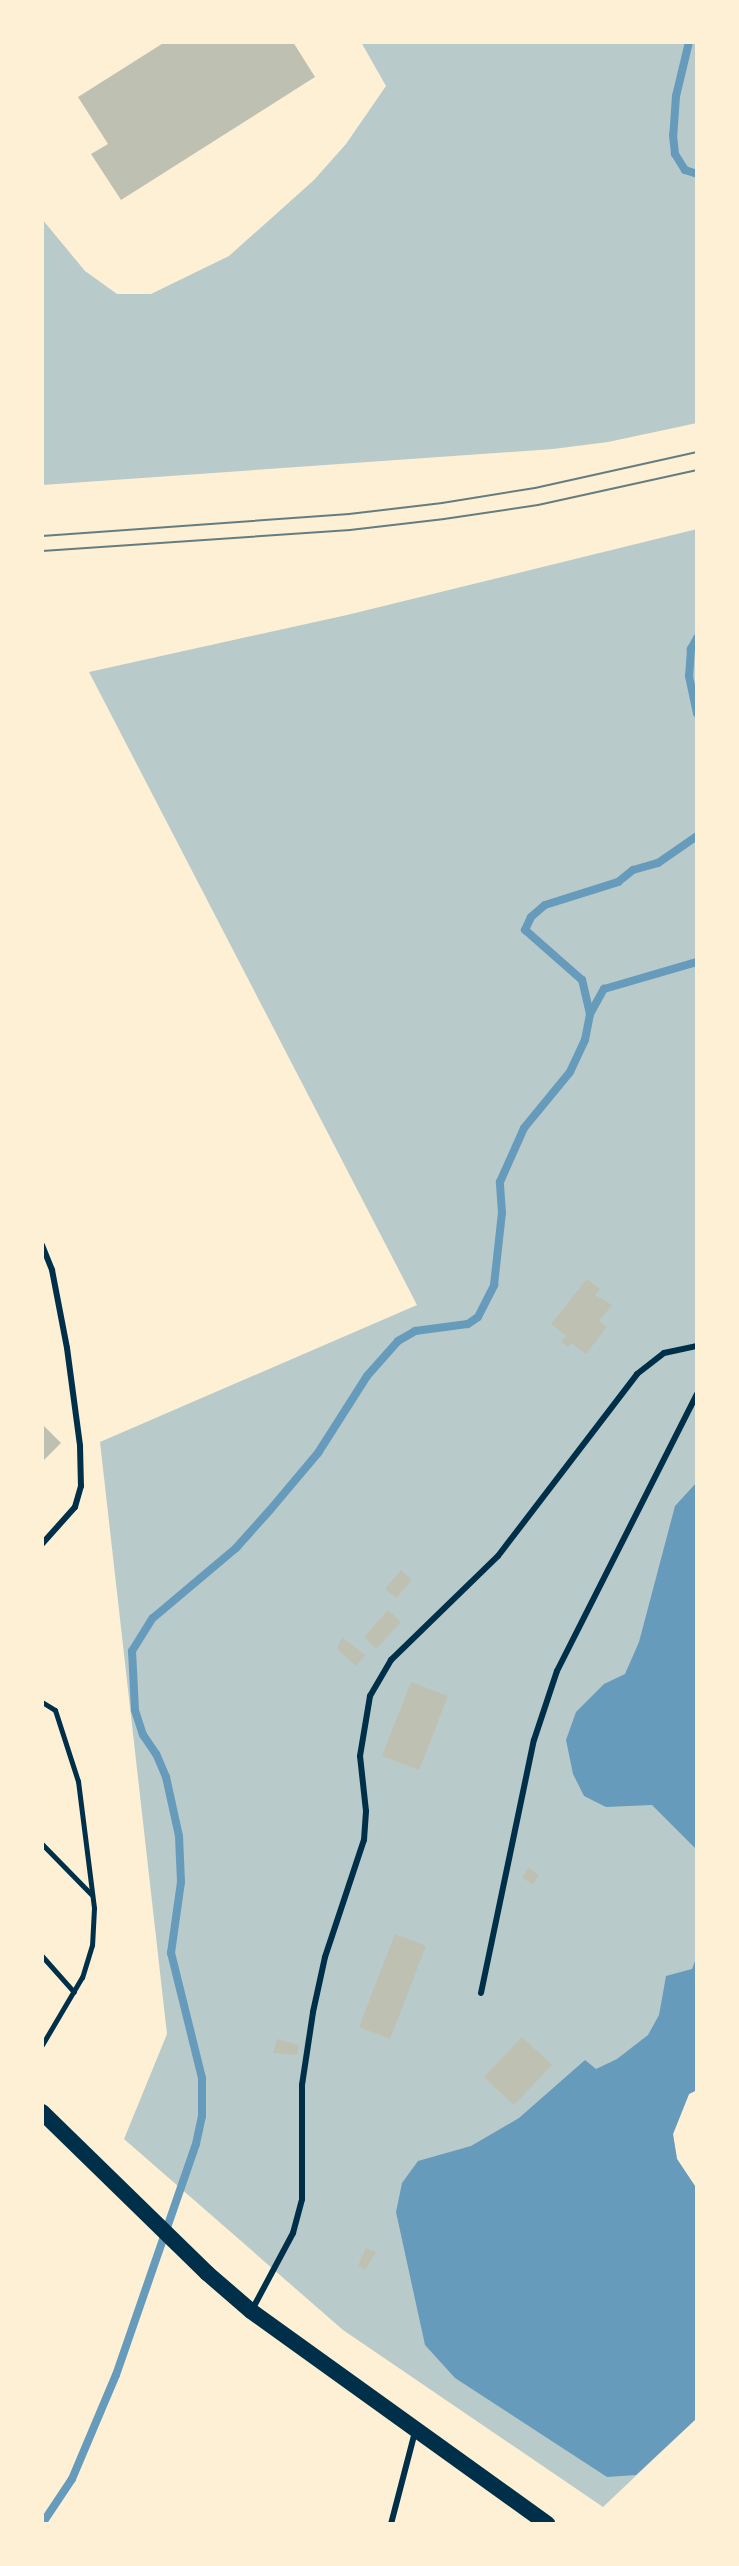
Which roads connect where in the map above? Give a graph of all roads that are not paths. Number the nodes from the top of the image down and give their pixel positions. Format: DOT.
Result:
graph roads {
  1 [pos="42,1245"];
  2 [pos="697,1346"];
  3 [pos="697,1394"];
  4 [pos="42,1544"];
  5 [pos="481,1993"];
  6 [pos="42,2112"];
  7 [pos="251,2311"];
  8 [pos="415,2432"];
  9 [pos="391,2524"];
  10 [pos="547,2524"];
  1 -- 4 [label="lane"];
  2 -- 7 [label="lane"];
  3 -- 5 [label="lane"];
  6 -- 7 [label="main road"];
  7 -- 8 [label="main road"];
  8 -- 9 [label="lane"];
  8 -- 10 [label="main road"];
}
